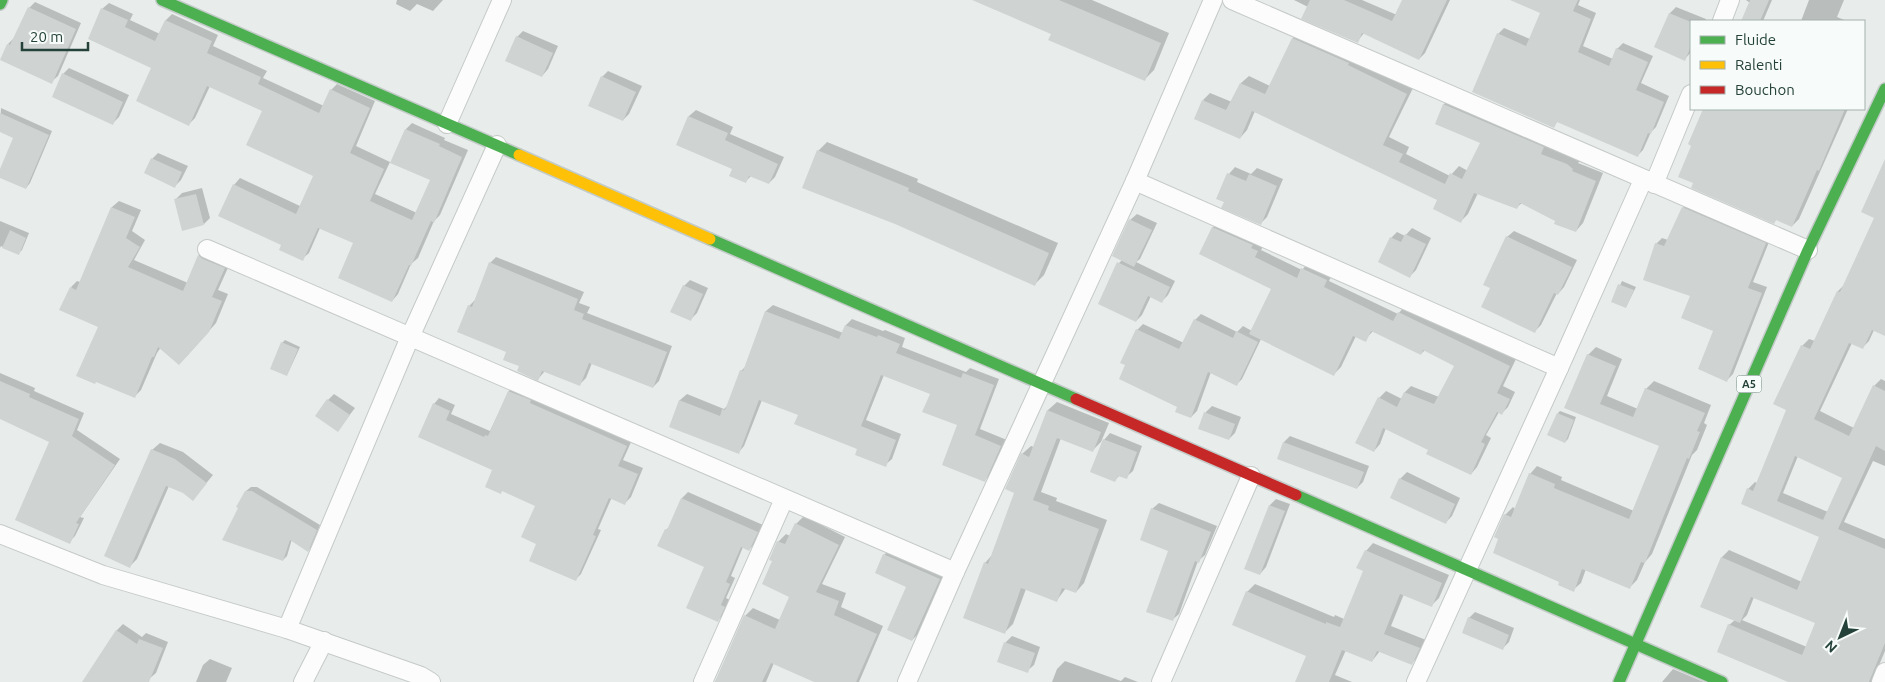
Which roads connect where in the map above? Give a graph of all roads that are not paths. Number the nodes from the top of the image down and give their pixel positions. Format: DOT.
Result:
graph roads {
  1 [pos="2,0"];
  2 [pos="162,0"];
  3 [pos="502,0"];
  4 [pos="1213,0"];
  5 [pos="1232,0"];
  6 [pos="1730,0"];
  7 [pos="0,4"];
  8 [pos="1722,20"];
  9 [pos="1885,89"];
  10 [pos="1690,96"];
  11 [pos="447,124"];
  12 [pos="1878,124"];
  13 [pos="497,145"];
  14 [pos="1135,181"];
  15 [pos="1648,182"];
  16 [pos="207,250"];
  17 [pos="1808,250"];
  18 [pos="410,337"];
  19 [pos="1559,368"];
  20 [pos="1042,384"];
  21 [pos="1251,476"];
  22 [pos="784,499"];
  23 [pos="0,534"];
  24 [pos="1467,571"];
  25 [pos="955,572"];
  26 [pos="287,629"];
  27 [pos="324,642"];
  28 [pos="1636,644"];
  29 [pos="1885,672"];
  30 [pos="303,682"];
  31 [pos="431,682"];
  32 [pos="703,682"];
  33 [pos="907,682"];
  34 [pos="1161,682"];
  35 [pos="1416,682"];
  36 [pos="1619,682"];
  37 [pos="1722,682"];
  38 [pos="1881,682"];
  1 -- 7 [label="street"];
  2 -- 11 [label="street"];
  3 -- 11 [label="street"];
  4 -- 14 [label="street"];
  5 -- 15 [label="street"];
  6 -- 8 [label="street"];
  9 -- 12 [label="street, A5"];
  10 -- 15 [label="street"];
  11 -- 13 [label="street"];
  12 -- 17 [label="street, A5"];
  13 -- 18 [label="street"];
  13 -- 20 [label="street"];
  14 -- 19 [label="street"];
  14 -- 20 [label="street"];
  15 -- 17 [label="street"];
  15 -- 19 [label="street"];
  16 -- 18 [label="street"];
  17 -- 28 [label="street, A5"];
  18 -- 22 [label="street"];
  18 -- 26 [label="street"];
  19 -- 24 [label="street"];
  20 -- 21 [label="street"];
  20 -- 25 [label="street"];
  21 -- 24 [label="street"];
  21 -- 34 [label="street"];
  22 -- 25 [label="street"];
  22 -- 32 [label="street"];
  23 -- 26 [label="street"];
  24 -- 28 [label="street"];
  24 -- 35 [label="street"];
  25 -- 33 [label="street"];
  26 -- 27 [label="street"];
  27 -- 30 [label="street"];
  27 -- 31 [label="street"];
  28 -- 36 [label="street, A5"];
  28 -- 37 [label="street"];
  29 -- 38 [label="street"];
}
